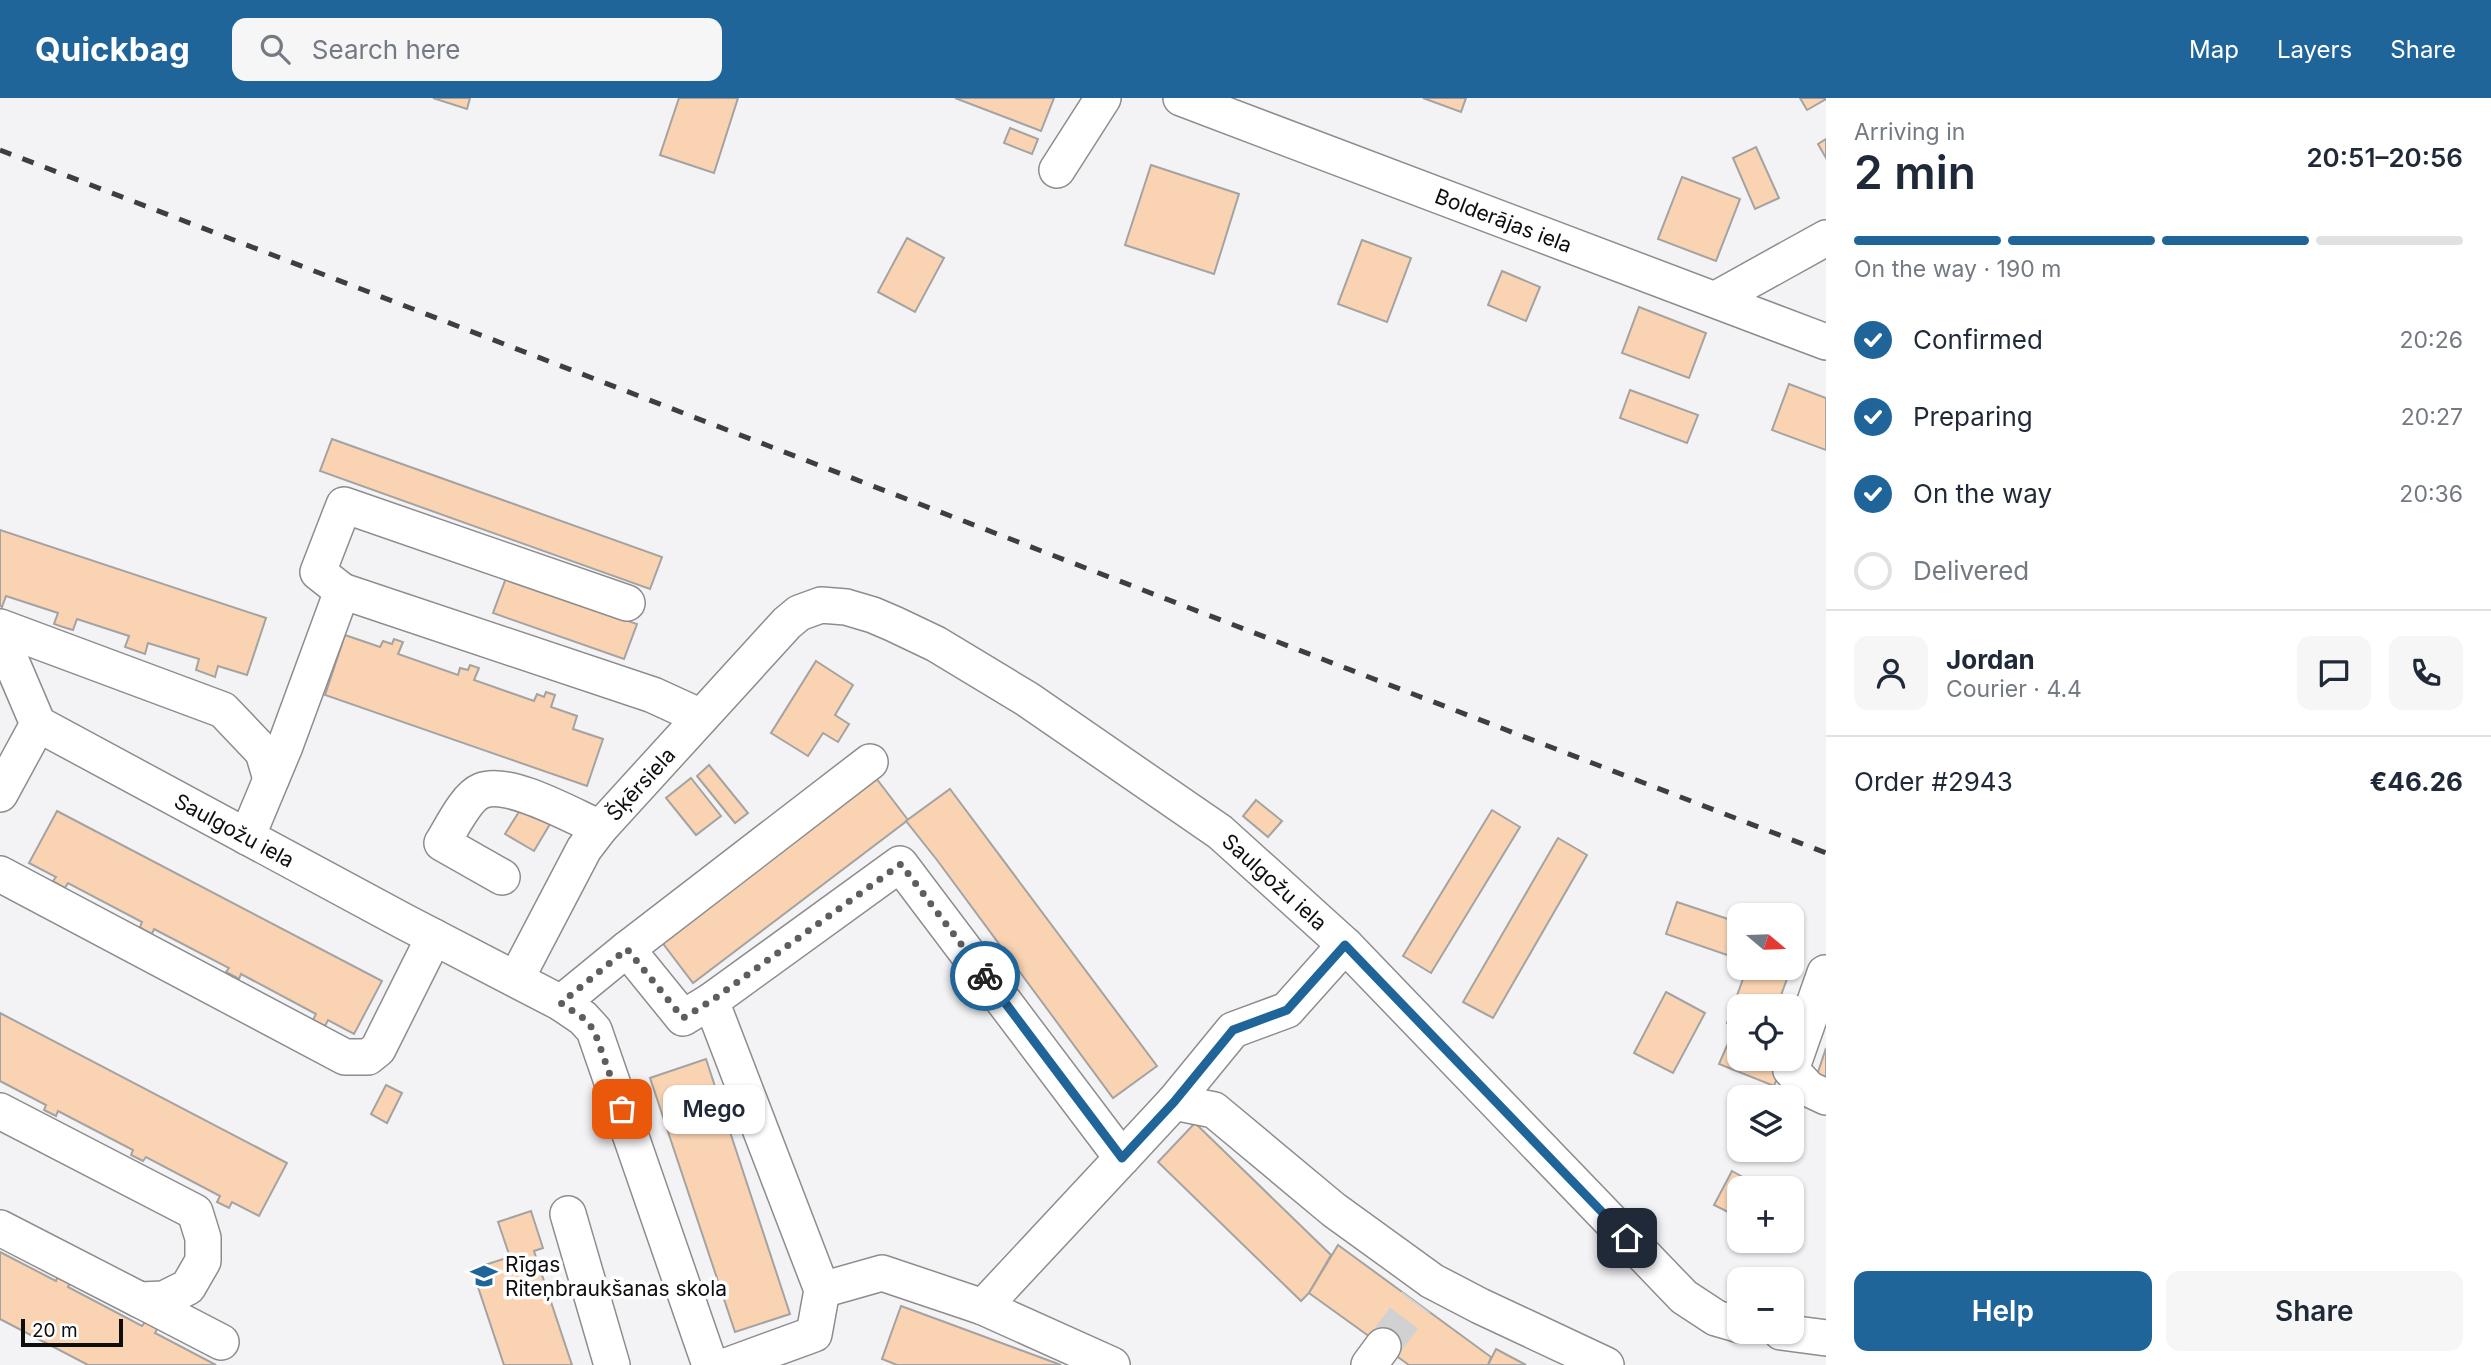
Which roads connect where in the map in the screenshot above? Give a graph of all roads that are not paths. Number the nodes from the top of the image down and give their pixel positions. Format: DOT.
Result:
graph roads {
  1 [pos="1103,98"];
  2 [pos="1181,98"];
  3 [pos="1057,170"];
  4 [pos="1826,238"];
  5 [pos="1716,299"];
  6 [pos="1826,342"];
  7 [pos="342,591"];
  8 [pos="627,603"];
  9 [pos="799,613"];
  10 [pos="0,627"];
  11 [pos="0,635"];
  12 [pos="701,717"];
  13 [pos="38,724"];
  14 [pos="870,762"];
  15 [pos="271,779"];
  16 [pos="0,794"];
  17 [pos="600,828"];
  18 [pos="247,837"];
  19 [pos="0,874"];
  20 [pos="502,877"];
  21 [pos="434,937"];
  22 [pos="1345,945"];
  23 [pos="627,949"];
  24 [pos="1825,973"];
  25 [pos="516,979"];
  26 [pos="711,1001"];
  27 [pos="561,1003"];
  28 [pos="1826,1097"];
  29 [pos="1174,1102"];
  30 [pos="0,1111"];
  31 [pos="1122,1158"];
  32 [pos="568,1214"];
  33 [pos="0,1228"];
  34 [pos="822,1290"];
  35 [pos="140,1300"];
  36 [pos="983,1307"];
  37 [pos="1727,1321"];
  38 [pos="1804,1335"];
  39 [pos="1826,1338"];
  40 [pos="221,1342"];
  41 [pos="612,1365"];
  42 [pos="710,1365"];
  43 [pos="729,1365"];
  44 [pos="1112,1365"];
  45 [pos="1606,1365"];
  1 -- 3 [label="street"];
  2 -- 5 [label="street, Bolderājas iela"];
  4 -- 5 [label="street"];
  5 -- 6 [label="street, Bolderājas iela"];
  7 -- 8 [label="street"];
  7 -- 12 [label="street"];
  7 -- 15 [label="street"];
  9 -- 12 [label="street, Šķērsiela"];
  9 -- 22 [label="street, Saulgožu iela"];
  10 -- 15 [label="street"];
  11 -- 13 [label="street"];
  12 -- 17 [label="street, Šķērsiela"];
  13 -- 16 [label="street"];
  13 -- 18 [label="street, Saulgožu iela"];
  14 -- 23 [label="street"];
  15 -- 18 [label="street"];
  17 -- 20 [label="street"];
  17 -- 25 [label="street, Šķērsiela"];
  18 -- 21 [label="street, Saulgožu iela"];
  19 -- 21 [label="street"];
  21 -- 25 [label="street, Saulgožu iela"];
  22 -- 29 [label="street"];
  22 -- 37 [label="street, Saulgožu iela"];
  23 -- 26 [label="street"];
  23 -- 27 [label="street"];
  24 -- 28 [label="street"];
  25 -- 27 [label="street, Saulgožu iela"];
  26 -- 31 [label="street"];
  26 -- 34 [label="street"];
  27 -- 42 [label="street, Saulgožu iela"];
  29 -- 31 [label="street"];
  29 -- 45 [label="street"];
  30 -- 35 [label="street"];
  31 -- 36 [label="street"];
  32 -- 41 [label="street"];
  33 -- 35 [label="street"];
  34 -- 36 [label="street"];
  34 -- 43 [label="street"];
  35 -- 40 [label="street"];
  36 -- 44 [label="street"];
  38 -- 39 [label="street"];
}
